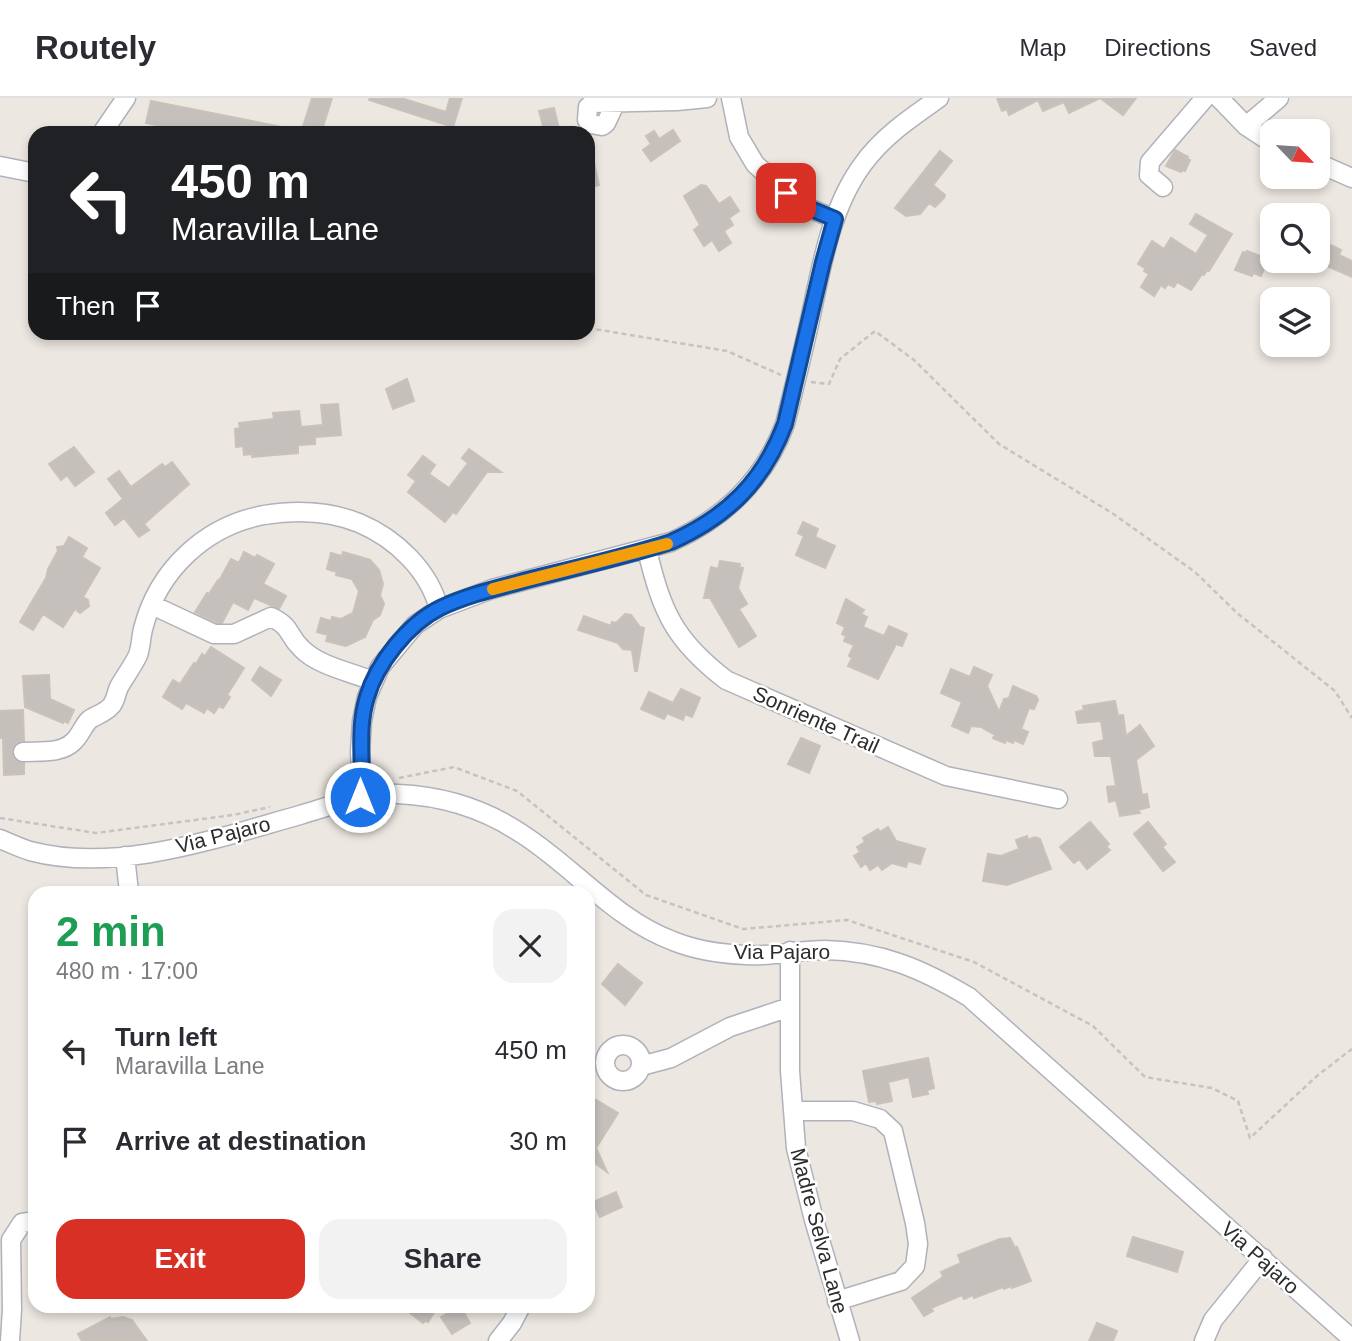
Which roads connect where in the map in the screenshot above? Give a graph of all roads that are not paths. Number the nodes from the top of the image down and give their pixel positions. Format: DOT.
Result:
graph roads {
  1 [pos="126,98"];
  2 [pos="707,98"];
  3 [pos="731,98"];
  4 [pos="939,98"];
  5 [pos="1205,98"];
  6 [pos="1219,98"];
  7 [pos="1276,99"];
  8 [pos="614,104"];
  9 [pos="107,126"];
  10 [pos="1246,126"];
  11 [pos="1260,135"];
  12 [pos="0,166"];
  13 [pos="1330,168"];
  14 [pos="28,172"];
  15 [pos="1352,178"];
  16 [pos="1163,187"];
  17 [pos="835,219"];
  18 [pos="647,550"];
  19 [pos="152,605"];
  20 [pos="439,608"];
  21 [pos="373,681"];
  22 [pos="23,752"];
  23 [pos="360,797"];
  24 [pos="1058,799"];
  25 [pos="0,839"];
  26 [pos="125,856"];
  27 [pos="128,886"];
  28 [pos="588,886"];
  29 [pos="595,891"];
  30 [pos="790,951"];
  31 [pos="790,1007"];
  32 [pos="641,1066"];
  33 [pos="793,1111"];
  34 [pos="28,1222"];
  35 [pos="1263,1258"];
  36 [pos="836,1301"];
  37 [pos="516,1313"];
  38 [pos="1352,1339"];
  39 [pos="10,1341"];
  40 [pos="498,1341"];
  41 [pos="850,1341"];
  42 [pos="1205,1341"];
  1 -- 9 [label="street"];
  2 -- 8 [label="street"];
  3 -- 17 [label="street"];
  4 -- 17 [label="street"];
  5 -- 16 [label="street"];
  6 -- 10 [label="street"];
  7 -- 10 [label="street"];
  10 -- 11 [label="street"];
  12 -- 14 [label="street"];
  13 -- 15 [label="street"];
  17 -- 18 [label="street"];
  18 -- 20 [label="street"];
  18 -- 24 [label="street, Sonriente Trail"];
  19 -- 20 [label="street"];
  19 -- 21 [label="street"];
  19 -- 22 [label="street"];
  20 -- 21 [label="street"];
  21 -- 23 [label="street"];
  23 -- 26 [label="street, Via Pajaro"];
  23 -- 28 [label="street, Via Pajaro"];
  25 -- 26 [label="street, Via Pajaro"];
  26 -- 27 [label="street"];
  29 -- 30 [label="street, Via Pajaro"];
  30 -- 31 [label="street, Madre Selva Lane"];
  30 -- 35 [label="street, Via Pajaro"];
  31 -- 32 [label="street"];
  31 -- 33 [label="street, Madre Selva Lane"];
  33 -- 36 [label="street, Madre Selva Lane"];
  33 -- 36 [label="street"];
  34 -- 39 [label="street"];
  35 -- 38 [label="street, Via Pajaro"];
  35 -- 42 [label="street"];
  36 -- 41 [label="street, Madre Selva Lane"];
  37 -- 40 [label="street"];
}
